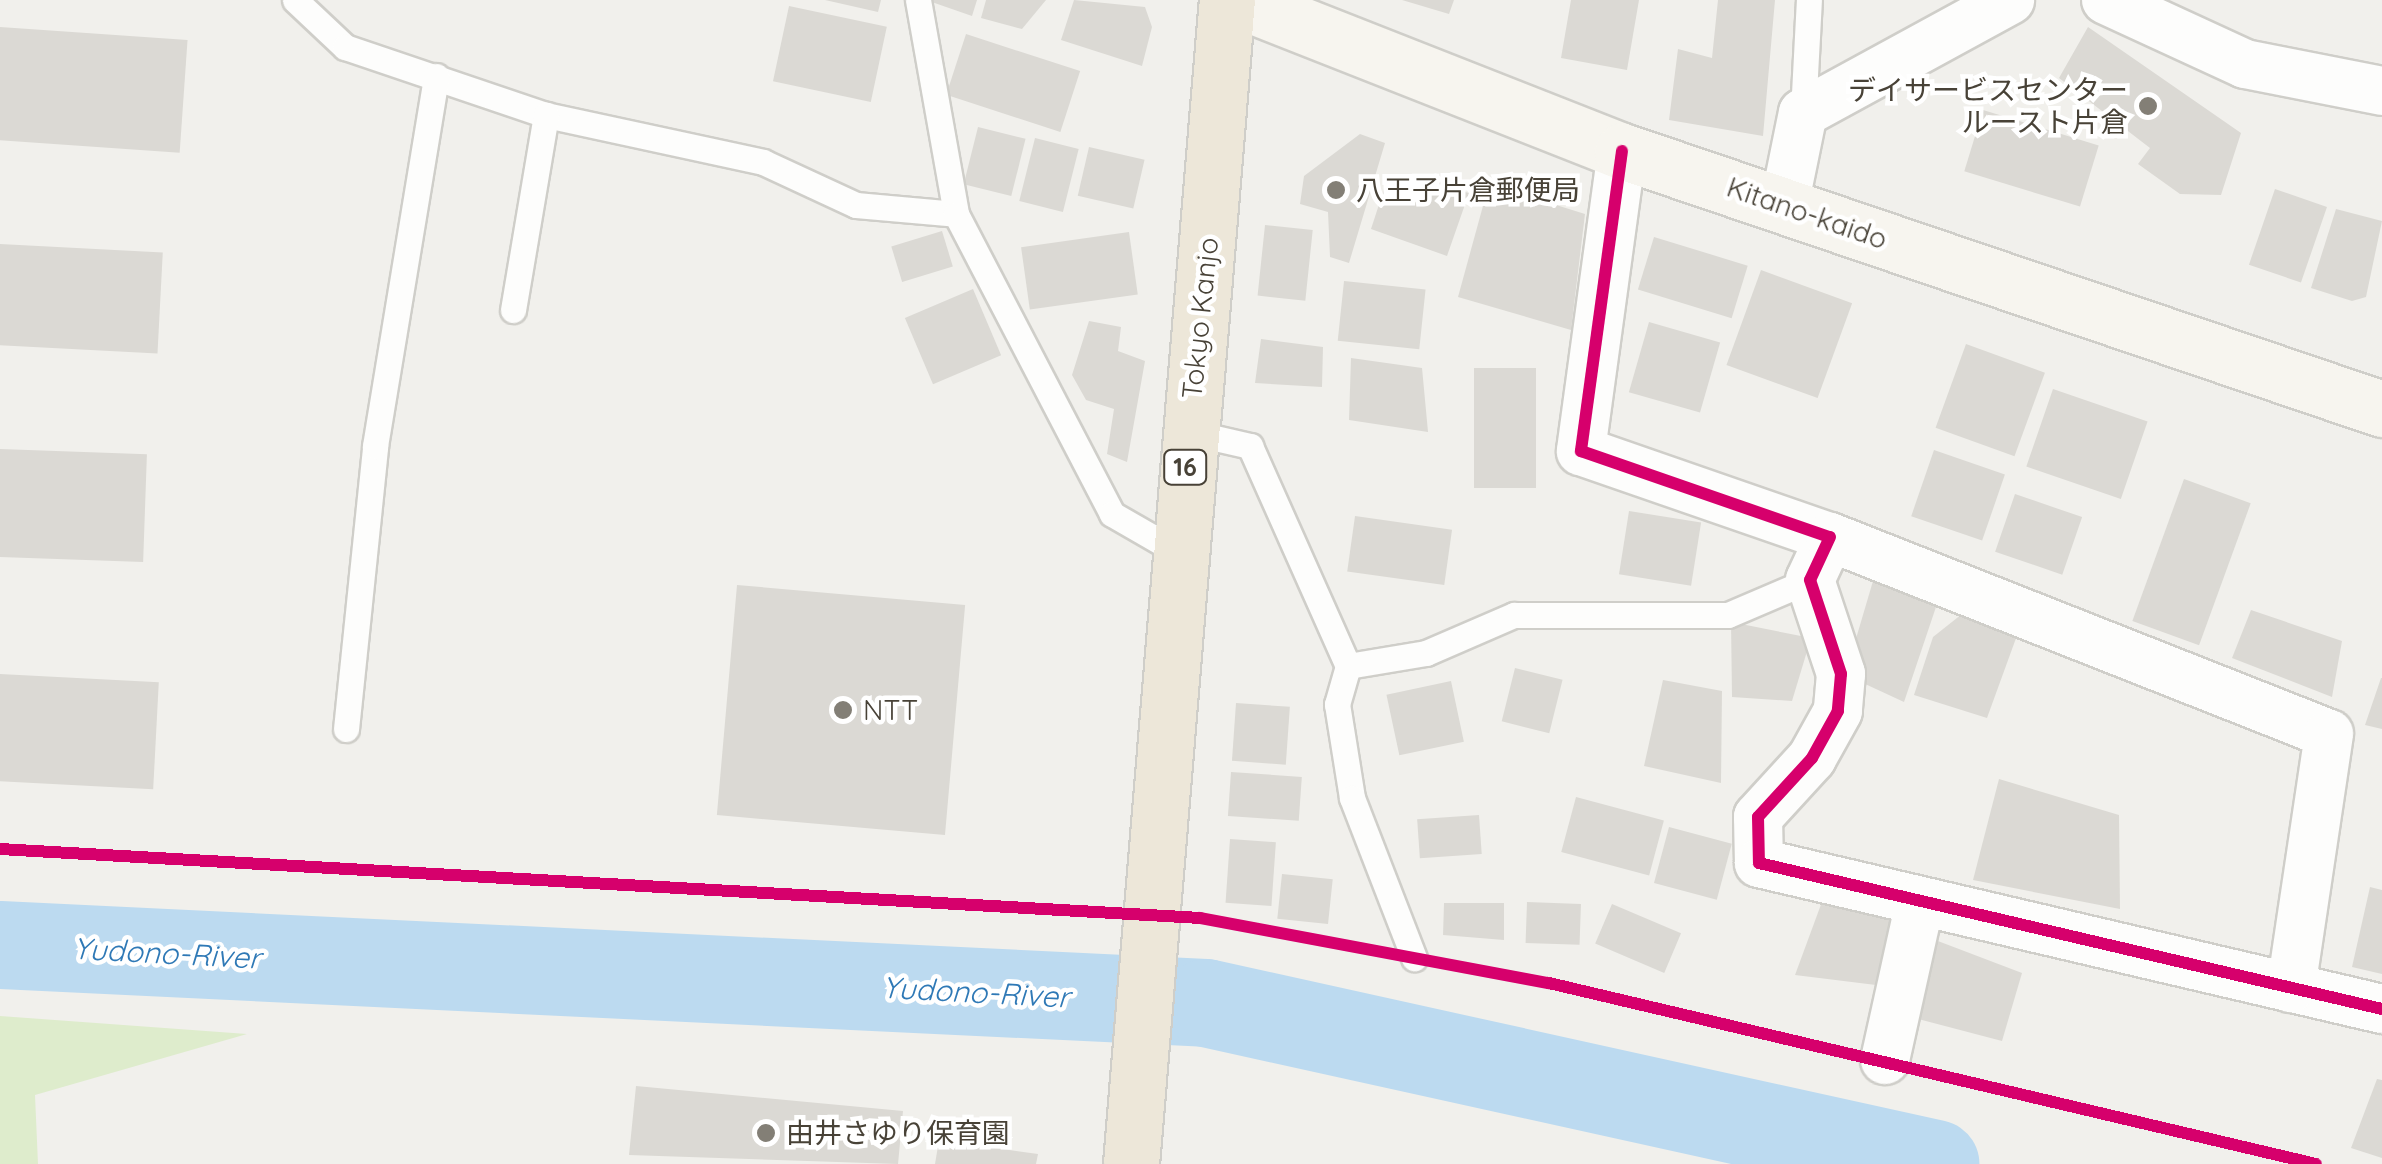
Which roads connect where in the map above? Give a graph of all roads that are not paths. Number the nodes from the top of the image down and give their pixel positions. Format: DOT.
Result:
graph roads {
  1 [pos="295,0"];
  2 [pos="918,0"];
  3 [pos="1227,0"];
  4 [pos="1238,0"];
  5 [pos="1809,0"];
  6 [pos="2010,0"];
  7 [pos="2106,0"];
  8 [pos="436,76"];
  9 [pos="2382,91"];
  10 [pos="1803,114"];
  11 [pos="546,115"];
  12 [pos="1622,151"];
  13 [pos="1784,206"];
  14 [pos="956,214"];
  15 [pos="513,310"];
  16 [pos="2382,409"];
  17 [pos="1188,432"];
  18 [pos="1830,537"];
  19 [pos="1178,552"];
  20 [pos="1810,580"];
  21 [pos="1348,666"];
  22 [pos="346,729"];
  23 [pos="1920,902"];
  24 [pos="1414,958"];
  25 [pos="2291,988"];
  26 [pos="2382,1008"];
  27 [pos="1885,1060"];
  28 [pos="1131,1164"];
  1 -- 8 [label="lane"];
  2 -- 14 [label="lane"];
  3 -- 17 [label="highway, Tokyo Kanjo / 16"];
  4 -- 12 [label="main road, Kitano-kaido"];
  5 -- 10 [label="lane"];
  6 -- 10 [label="street"];
  7 -- 9 [label="street"];
  8 -- 11 [label="lane"];
  8 -- 22 [label="lane"];
  10 -- 13 [label="street"];
  11 -- 14 [label="lane"];
  11 -- 15 [label="lane"];
  12 -- 13 [label="main road, Kitano-kaido"];
  12 -- 18 [label="street"];
  13 -- 16 [label="main road, Kitano-kaido"];
  14 -- 19 [label="lane"];
  17 -- 19 [label="highway, Tokyo Kanjo / 16"];
  17 -- 21 [label="lane"];
  18 -- 20 [label="street"];
  18 -- 25 [label="street"];
  19 -- 28 [label="highway, Tokyo Kanjo / 16"];
  20 -- 21 [label="lane"];
  20 -- 23 [label="street"];
  21 -- 24 [label="lane"];
  23 -- 25 [label="street"];
  23 -- 27 [label="street"];
  25 -- 26 [label="street"];
}
